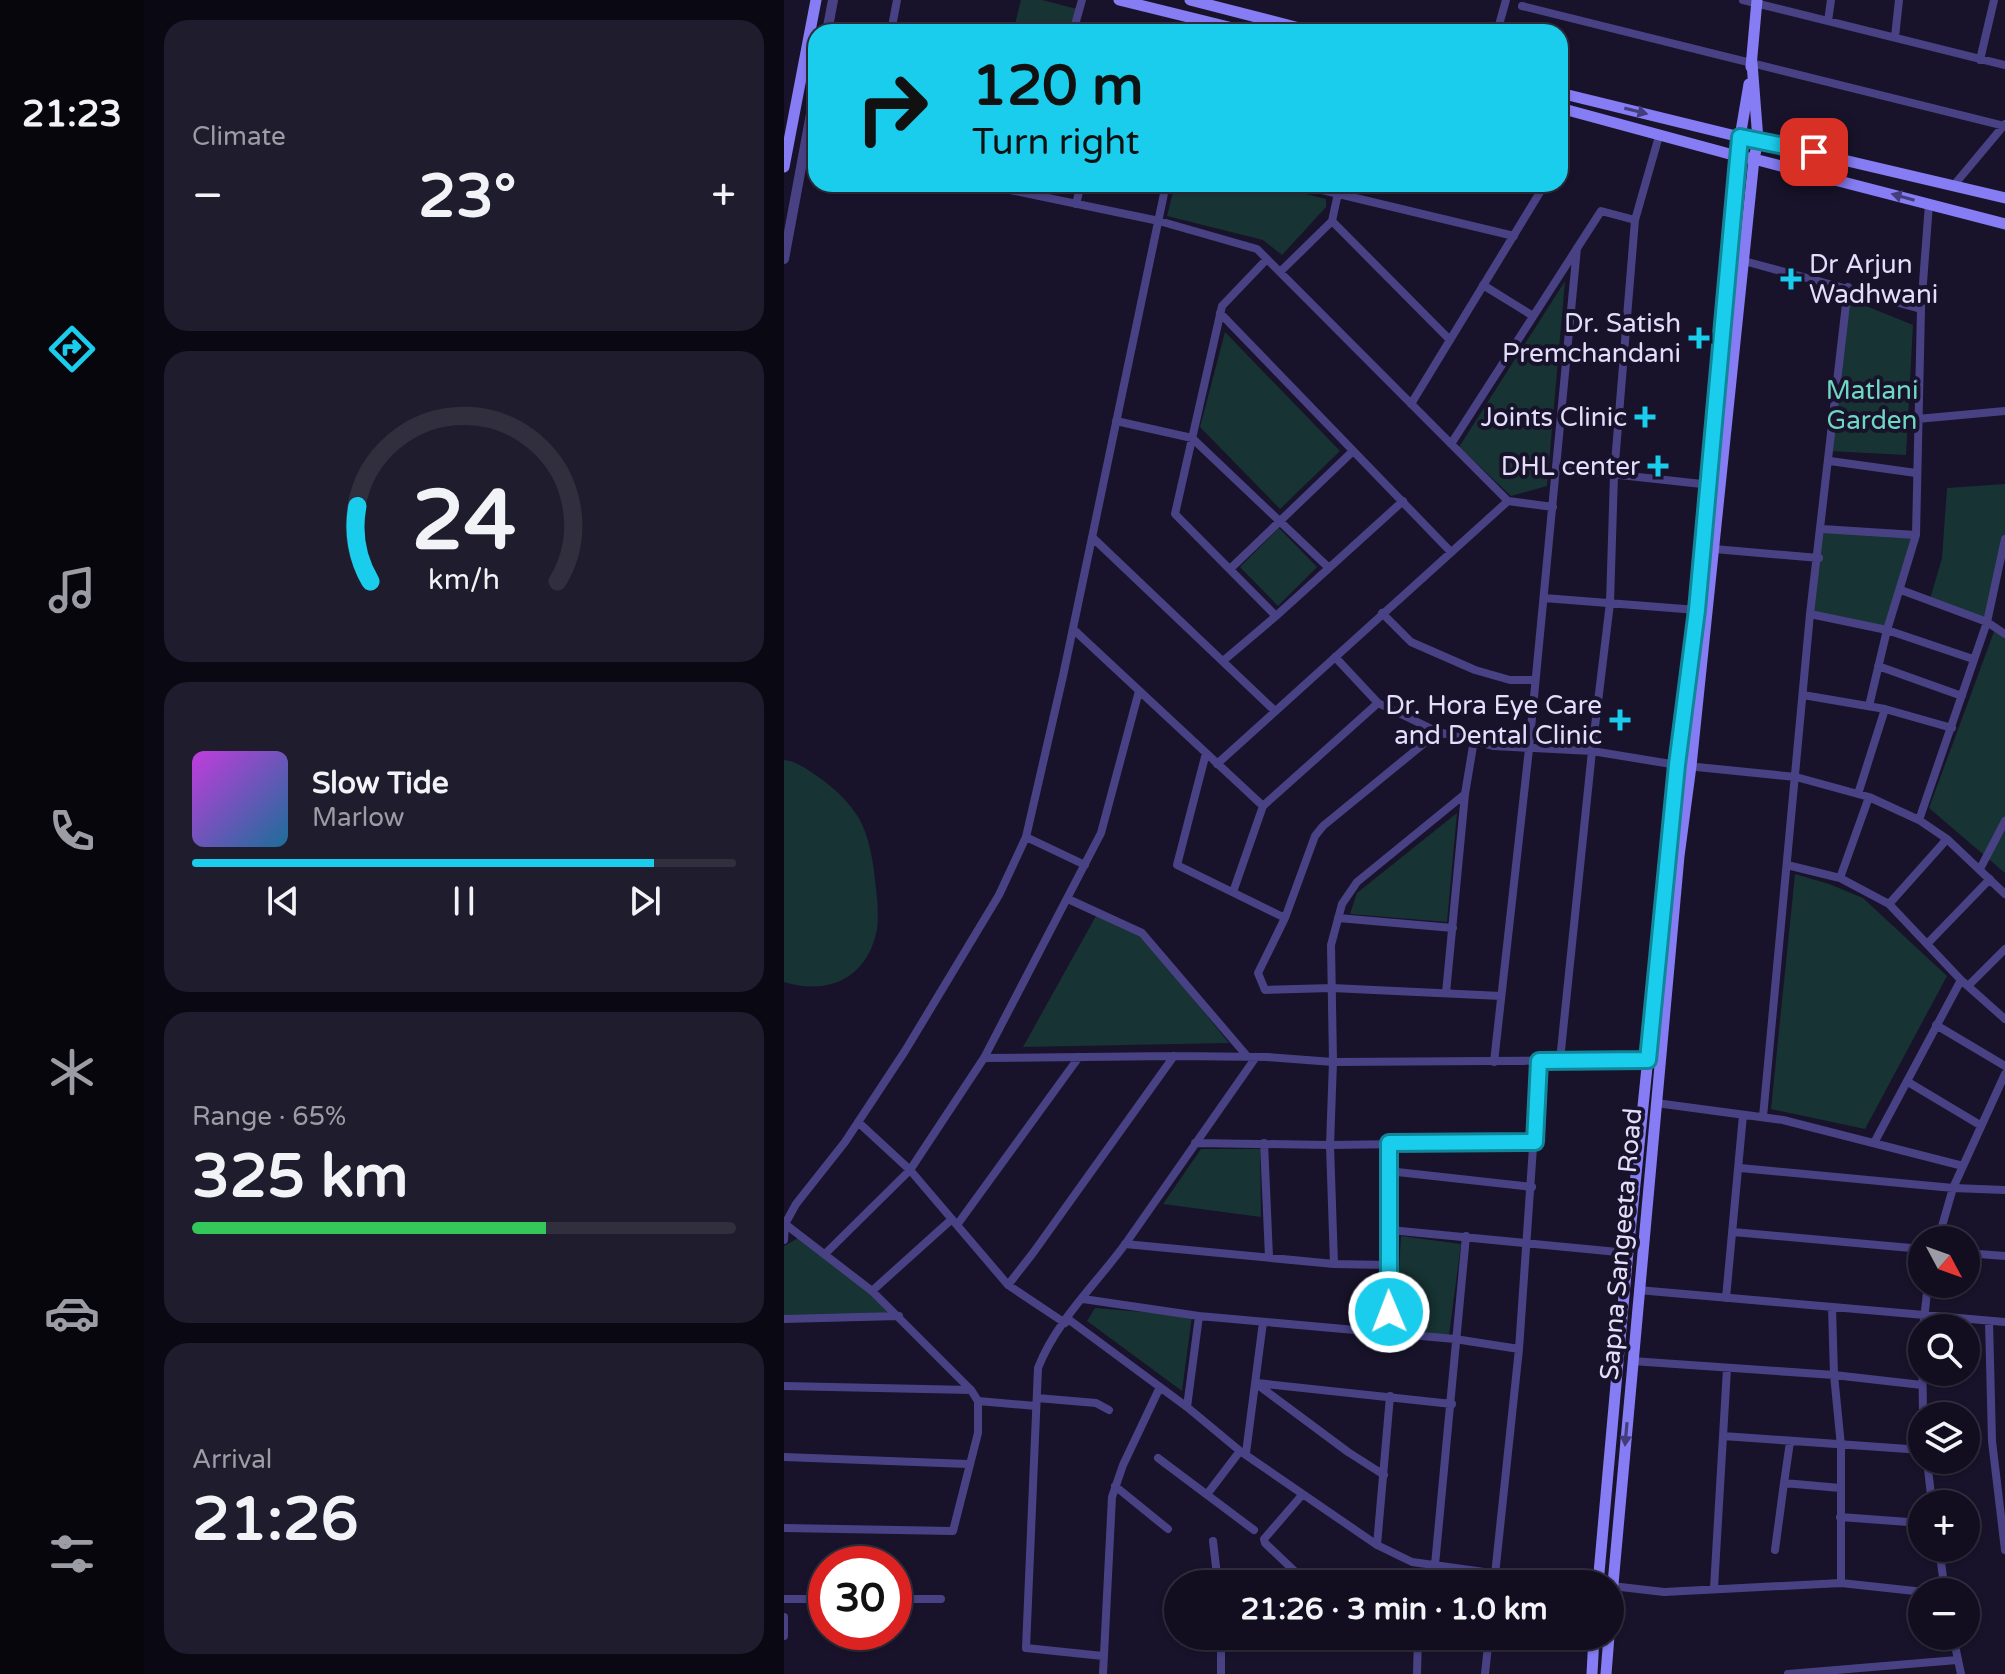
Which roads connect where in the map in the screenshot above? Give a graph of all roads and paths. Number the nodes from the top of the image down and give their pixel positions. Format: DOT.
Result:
graph roads {
  1 [pos="816,0"];
  2 [pos="833,0"];
  3 [pos="897,0"];
  4 [pos="1082,0"];
  5 [pos="1119,0"];
  6 [pos="1190,0"];
  7 [pos="1743,0"];
  8 [pos="1831,0"];
  9 [pos="1899,0"];
  10 [pos="1994,0"];
  11 [pos="1503,1"];
  12 [pos="1757,2"];
  13 [pos="1522,6"];
  14 [pos="1828,21"];
  15 [pos="811,24"];
  16 [pos="828,24"];
  17 [pos="892,24"];
  18 [pos="1075,24"];
  19 [pos="1216,24"];
  20 [pos="1284,24"];
  21 [pos="1499,24"];
  22 [pos="1895,37"];
  23 [pos="808,42"];
  24 [pos="1980,60"];
  25 [pos="1752,63"];
  26 [pos="2005,65"];
  27 [pos="1568,95"];
  28 [pos="1568,111"];
  29 [pos="2005,125"];
  30 [pos="808,130"];
  31 [pos="1659,136"];
  32 [pos="1740,137"];
  33 [pos="1758,140"];
  34 [pos="1737,156"];
  35 [pos="1754,159"];
  36 [pos="784,167"];
  37 [pos="1954,185"];
  38 [pos="1028,192"];
  39 [pos="1079,192"];
  40 [pos="1164,192"];
  41 [pos="1338,192"];
  42 [pos="1350,192"];
  43 [pos="1540,192"];
  44 [pos="2005,198"];
  45 [pos="1076,204"];
  46 [pos="1929,204"];
  47 [pos="1635,220"];
  48 [pos="1159,221"];
  49 [pos="1332,221"];
  50 [pos="2005,224"];
  51 [pos="1514,236"];
  52 [pos="1577,248"];
  53 [pos="784,259"];
  54 [pos="1267,259"];
  55 [pos="1744,261"];
  56 [pos="1280,272"];
  57 [pos="1483,285"];
  58 [pos="1848,287"];
  59 [pos="1921,309"];
  60 [pos="1220,313"];
  61 [pos="1533,316"];
  62 [pos="1450,340"];
  63 [pos="1411,404"];
  64 [pos="2005,411"];
  65 [pos="1917,419"];
  66 [pos="1116,421"];
  67 [pos="1192,438"];
  68 [pos="1451,444"];
  69 [pos="1353,451"];
  70 [pos="1830,461"];
  71 [pos="1556,468"];
  72 [pos="1916,473"];
  73 [pos="1614,475"];
  74 [pos="1714,485"];
  75 [pos="1403,501"];
  76 [pos="1508,501"];
  77 [pos="1553,507"];
  78 [pos="1280,521"];
  79 [pos="1822,529"];
  80 [pos="1916,535"];
  81 [pos="1092,537"];
  82 [pos="2005,539"];
  83 [pos="1714,549"];
  84 [pos="1451,552"];
  85 [pos="1819,558"];
  86 [pos="1329,568"];
  87 [pos="1230,569"];
  88 [pos="1901,590"];
  89 [pos="1544,598"];
  90 [pos="1610,603"];
  91 [pos="1697,610"];
  92 [pos="1382,613"];
  93 [pos="1810,614"];
  94 [pos="1276,616"];
  95 [pos="1987,622"];
  96 [pos="1073,629"];
  97 [pos="1887,630"];
  98 [pos="2005,634"];
  99 [pos="1335,657"];
  100 [pos="1973,659"];
  101 [pos="1223,661"];
  102 [pos="1878,666"];
  103 [pos="1535,680"];
  104 [pos="1139,691"];
  105 [pos="1803,695"];
  106 [pos="1962,696"];
  107 [pos="1378,703"];
  108 [pos="1869,706"];
  109 [pos="1885,709"];
  110 [pos="1275,711"];
  111 [pos="1952,728"];
  112 [pos="1438,732"];
  113 [pos="1474,740"];
  114 [pos="1529,749"];
  115 [pos="1592,751"];
  116 [pos="1206,753"];
  117 [pos="1217,764"];
  118 [pos="1677,765"];
  119 [pos="1691,766"];
  120 [pos="1796,777"];
  121 [pos="1465,794"];
  122 [pos="1858,794"];
  123 [pos="1869,797"];
  124 [pos="1263,806"];
  125 [pos="1919,820"];
  126 [pos="2005,821"];
  127 [pos="1026,837"];
  128 [pos="1947,839"];
  129 [pos="1085,865"];
  130 [pos="1787,865"];
  131 [pos="1980,869"];
  132 [pos="1840,878"];
  133 [pos="1990,879"];
  134 [pos="1233,892"];
  135 [pos="2005,894"];
  136 [pos="1068,899"];
  137 [pos="1889,904"];
  138 [pos="1285,918"];
  139 [pos="1338,918"];
  140 [pos="1453,928"];
  141 [pos="1927,944"];
  142 [pos="2005,949"];
  143 [pos="1964,983"];
  144 [pos="1332,988"];
  145 [pos="1446,993"];
  146 [pos="1501,996"];
  147 [pos="2005,1019"];
  148 [pos="1936,1025"];
  149 [pos="1174,1056"];
  150 [pos="1251,1056"];
  151 [pos="1079,1057"];
  152 [pos="984,1058"];
  153 [pos="1560,1060"];
  154 [pos="1654,1060"];
  155 [pos="1539,1061"];
  156 [pos="1333,1062"];
  157 [pos="1494,1062"];
  158 [pos="2005,1066"];
  159 [pos="2005,1074"];
  160 [pos="1908,1082"];
  161 [pos="1656,1103"];
  162 [pos="1743,1115"];
  163 [pos="1763,1117"];
  164 [pos="858,1122"];
  165 [pos="1980,1125"];
  166 [pos="1535,1142"];
  167 [pos="1195,1143"];
  168 [pos="1264,1143"];
  169 [pos="1389,1143"];
  170 [pos="1874,1143"];
  171 [pos="1330,1145"];
  172 [pos="1963,1166"];
  173 [pos="1740,1168"];
  174 [pos="910,1170"];
  175 [pos="1388,1171"];
  176 [pos="1532,1187"];
  177 [pos="1953,1188"];
  178 [pos="2005,1190"];
  179 [pos="954,1222"];
  180 [pos="785,1224"];
  181 [pos="1942,1226"];
  182 [pos="1390,1230"];
  183 [pos="1733,1232"];
  184 [pos="1466,1236"];
  185 [pos="784,1240"];
  186 [pos="1526,1242"];
  187 [pos="1125,1244"];
  188 [pos="1908,1248"];
  189 [pos="826,1253"];
  190 [pos="1628,1253"];
  191 [pos="1980,1254"];
  192 [pos="2005,1256"];
  193 [pos="1269,1257"];
  194 [pos="1334,1264"];
  195 [pos="1388,1265"];
  196 [pos="1008,1285"];
  197 [pos="1638,1290"];
  198 [pos="872,1291"];
  199 [pos="1726,1298"];
  200 [pos="1083,1299"];
  201 [pos="1832,1307"];
  202 [pos="1908,1314"];
  203 [pos="899,1316"];
  204 [pos="1199,1316"];
  205 [pos="784,1319"];
  206 [pos="1980,1320"];
  207 [pos="1066,1321"];
  208 [pos="1989,1321"];
  209 [pos="1263,1322"];
  210 [pos="2005,1322"];
  211 [pos="1389,1335"];
  212 [pos="1455,1339"];
  213 [pos="1519,1349"];
  214 [pos="1632,1361"];
  215 [pos="1727,1369"];
  216 [pos="1834,1375"];
  217 [pos="1257,1383"];
  218 [pos="1908,1383"];
  219 [pos="784,1386"];
  220 [pos="1160,1387"];
  221 [pos="971,1390"];
  222 [pos="1390,1396"];
  223 [pos="978,1401"];
  224 [pos="1036,1402"];
  225 [pos="1452,1404"];
  226 [pos="1187,1407"];
  227 [pos="1109,1410"];
  228 [pos="1723,1436"];
  229 [pos="1790,1442"];
  230 [pos="1841,1446"];
  231 [pos="1908,1449"];
  232 [pos="1243,1452"];
  233 [pos="784,1457"];
  234 [pos="1158,1458"];
  235 [pos="968,1464"];
  236 [pos="1384,1475"];
  237 [pos="1784,1483"];
  238 [pos="1115,1486"];
  239 [pos="1840,1488"];
  240 [pos="1208,1493"];
  241 [pos="1302,1495"];
  242 [pos="1840,1517"];
  243 [pos="1908,1522"];
  244 [pos="784,1528"];
  245 [pos="1168,1529"];
  246 [pos="1254,1530"];
  247 [pos="1213,1541"];
  248 [pos="1377,1545"];
  249 [pos="1775,1550"];
  250 [pos="2005,1550"];
  251 [pos="1435,1565"];
  252 [pos="1216,1570"];
  253 [pos="1293,1570"];
  254 [pos="1455,1570"];
  255 [pos="1496,1570"];
  256 [pos="1599,1570"];
  257 [pos="1613,1570"];
  258 [pos="1841,1583"];
  259 [pos="1624,1587"];
  260 [pos="1714,1588"];
  261 [pos="1908,1590"];
  262 [pos="784,1599"];
  263 [pos="808,1599"];
  264 [pos="912,1599"];
  265 [pos="941,1599"];
  266 [pos="784,1617"];
  267 [pos="784,1636"];
  268 [pos="1221,1650"];
  269 [pos="1418,1650"];
  270 [pos="1488,1650"];
  271 [pos="1593,1650"];
  272 [pos="1608,1650"];
  273 [pos="1955,1650"];
  274 [pos="1103,1656"];
  275 [pos="1957,1660"];
  276 [pos="1103,1674"];
  277 [pos="1221,1674"];
  278 [pos="1417,1674"];
  279 [pos="1485,1674"];
  280 [pos="1592,1674"];
  281 [pos="1606,1674"];
  282 [pos="1788,1674"];
  283 [pos="1961,1674"];
  1 -- 15 [label="main road"];
  2 -- 16 [label="street"];
  3 -- 17 [label="street"];
  4 -- 18 [label="street"];
  5 -- 19 [label="main road"];
  6 -- 20 [label="main road"];
  7 -- 12 [label="street"];
  8 -- 14 [label="street"];
  9 -- 22 [label="street"];
  10 -- 24 [label="street"];
  11 -- 21 [label="street"];
  12 -- 14 [label="street"];
  12 -- 25 [label="main road"];
  13 -- 25 [label="street"];
  14 -- 22 [label="street"];
  22 -- 24 [label="street"];
  23 -- 36 [label="main road"];
  24 -- 26 [label="street"];
  25 -- 29 [label="street"];
  25 -- 32 [label="main road, Sapna Sangeeta Road"];
  25 -- 33 [label="main road, Sapna Sangeeta Road"];
  27 -- 32 [label="main road, one-way"];
  28 -- 31 [label="main road"];
  29 -- 37 [label="street"];
  30 -- 53 [label="street"];
  31 -- 34 [label="main road"];
  31 -- 47 [label="street"];
  32 -- 33 [label="main road"];
  32 -- 34 [label="main road, Sapna Sangeeta Road"];
  33 -- 35 [label="main road, Sapna Sangeeta Road"];
  33 -- 37 [label="main road"];
  34 -- 35 [label="main road"];
  34 -- 74 [label="main road, Sapna Sangeeta Road"];
  46 -- 35 [label="main road, one-way"];
  35 -- 55 [label="main road, Sapna Sangeeta Road"];
  37 -- 44 [label="main road"];
  38 -- 45 [label="street"];
  39 -- 45 [label="street"];
  40 -- 48 [label="street"];
  41 -- 49 [label="street"];
  42 -- 51 [label="street"];
  43 -- 51 [label="street"];
  45 -- 48 [label="street"];
  46 -- 50 [label="main road"];
  46 -- 59 [label="street"];
  47 -- 52 [label="street"];
  47 -- 73 [label="street"];
  48 -- 54 [label="street"];
  48 -- 66 [label="street"];
  49 -- 56 [label="street"];
  49 -- 62 [label="street"];
  51 -- 57 [label="street"];
  52 -- 61 [label="street"];
  52 -- 71 [label="street"];
  54 -- 56 [label="street"];
  54 -- 60 [label="street"];
  55 -- 58 [label="street"];
  55 -- 74 [label="main road, Sapna Sangeeta Road"];
  56 -- 63 [label="street"];
  57 -- 61 [label="street"];
  57 -- 62 [label="street"];
  58 -- 59 [label="street"];
  58 -- 70 [label="street"];
  59 -- 65 [label="street"];
  60 -- 67 [label="street"];
  60 -- 69 [label="street"];
  61 -- 68 [label="street"];
  62 -- 63 [label="street"];
  63 -- 68 [label="street"];
  64 -- 65 [label="street"];
  65 -- 72 [label="street"];
  66 -- 67 [label="street"];
  66 -- 81 [label="street"];
  67 -- 78 [label="street"];
  67 -- 87 [label="street"];
  68 -- 76 [label="street"];
  69 -- 75 [label="street"];
  69 -- 78 [label="street"];
  70 -- 72 [label="street"];
  70 -- 79 [label="street"];
  71 -- 73 [label="street"];
  71 -- 77 [label="street"];
  72 -- 80 [label="street"];
  73 -- 74 [label="street"];
  73 -- 90 [label="street"];
  74 -- 83 [label="main road, Sapna Sangeeta Road"];
  74 -- 91 [label="main road, Sapna Sangeeta Road"];
  75 -- 84 [label="street"];
  75 -- 86 [label="street"];
  76 -- 77 [label="street"];
  76 -- 84 [label="street"];
  77 -- 89 [label="street"];
  78 -- 86 [label="street"];
  78 -- 87 [label="street"];
  79 -- 80 [label="street"];
  79 -- 85 [label="street"];
  80 -- 88 [label="street"];
  81 -- 96 [label="street"];
  81 -- 101 [label="street"];
  82 -- 95 [label="street"];
  83 -- 85 [label="street"];
  83 -- 119 [label="main road, Sapna Sangeeta Road"];
  84 -- 92 [label="street"];
  85 -- 93 [label="street"];
  86 -- 94 [label="street"];
  87 -- 94 [label="street"];
  88 -- 95 [label="street"];
  88 -- 97 [label="street"];
  89 -- 90 [label="street"];
  89 -- 103 [label="street"];
  90 -- 91 [label="street"];
  90 -- 115 [label="street"];
  91 -- 118 [label="main road, Sapna Sangeeta Road"];
  92 -- 99 [label="street"];
  92 -- 103 [label="street"];
  93 -- 97 [label="street"];
  93 -- 105 [label="street"];
  94 -- 101 [label="street"];
  95 -- 98 [label="street"];
  95 -- 100 [label="street"];
  96 -- 104 [label="street"];
  96 -- 127 [label="street"];
  97 -- 100 [label="street"];
  97 -- 102 [label="street"];
  99 -- 107 [label="street"];
  99 -- 110 [label="street"];
  100 -- 106 [label="street"];
  101 -- 110 [label="street"];
  102 -- 106 [label="street"];
  102 -- 108 [label="street"];
  103 -- 114 [label="street"];
  104 -- 116 [label="street"];
  104 -- 129 [label="street"];
  105 -- 108 [label="street"];
  105 -- 120 [label="street"];
  106 -- 111 [label="street"];
  107 -- 112 [label="street"];
  107 -- 124 [label="street"];
  108 -- 109 [label="street"];
  109 -- 111 [label="street"];
  109 -- 122 [label="street"];
  110 -- 117 [label="street"];
  111 -- 125 [label="street"];
  112 -- 113 [label="street"];
  112 -- 138 [label="street"];
  113 -- 114 [label="street"];
  113 -- 121 [label="street"];
  114 -- 115 [label="street"];
  114 -- 146 [label="street"];
  115 -- 118 [label="street"];
  115 -- 153 [label="street"];
  116 -- 117 [label="street"];
  116 -- 134 [label="street"];
  117 -- 124 [label="street"];
  118 -- 119 [label="street"];
  118 -- 154 [label="main road, Sapna Sangeeta Road"];
  119 -- 120 [label="street"];
  119 -- 154 [label="main road, Sapna Sangeeta Road"];
  120 -- 122 [label="street"];
  120 -- 130 [label="street"];
  121 -- 139 [label="street"];
  121 -- 140 [label="street"];
  122 -- 123 [label="street"];
  123 -- 125 [label="street"];
  123 -- 132 [label="street"];
  124 -- 134 [label="street"];
  125 -- 128 [label="street"];
  126 -- 131 [label="street"];
  127 -- 129 [label="street"];
  127 -- 164 [label="street"];
  128 -- 131 [label="street"];
  128 -- 137 [label="street"];
  129 -- 136 [label="street"];
  130 -- 132 [label="street"];
  130 -- 163 [label="street"];
  131 -- 133 [label="street"];
  132 -- 137 [label="street"];
  133 -- 135 [label="street"];
  133 -- 141 [label="street"];
  134 -- 138 [label="street"];
  136 -- 150 [label="street"];
  136 -- 152 [label="street"];
  137 -- 141 [label="street"];
  138 -- 144 [label="street"];
  139 -- 140 [label="street"];
  139 -- 144 [label="street"];
  140 -- 145 [label="street"];
  141 -- 143 [label="street"];
  142 -- 143 [label="street"];
  143 -- 147 [label="street"];
  143 -- 148 [label="street"];
  144 -- 145 [label="street"];
  144 -- 156 [label="street"];
  145 -- 146 [label="street"];
  146 -- 157 [label="street"];
  148 -- 158 [label="street"];
  148 -- 160 [label="street"];
  149 -- 150 [label="street"];
  149 -- 151 [label="street"];
  149 -- 196 [label="street"];
  150 -- 156 [label="street"];
  150 -- 167 [label="street"];
  151 -- 152 [label="street"];
  151 -- 179 [label="street"];
  152 -- 174 [label="street"];
  153 -- 154 [label="street"];
  153 -- 155 [label="street"];
  154 -- 161 [label="main road, Sapna Sangeeta Road"];
  154 -- 190 [label="main road, Sapna Sangeeta Road"];
  155 -- 157 [label="street"];
  155 -- 166 [label="street"];
  156 -- 157 [label="street"];
  156 -- 171 [label="street"];
  159 -- 165 [label="street"];
  160 -- 165 [label="street"];
  160 -- 170 [label="street"];
  161 -- 162 [label="street"];
  161 -- 197 [label="main road, Sapna Sangeeta Road"];
  162 -- 163 [label="street"];
  162 -- 173 [label="street"];
  163 -- 170 [label="street"];
  164 -- 174 [label="street"];
  164 -- 180 [label="street"];
  165 -- 172 [label="street"];
  166 -- 169 [label="street"];
  166 -- 176 [label="street"];
  167 -- 168 [label="street"];
  167 -- 187 [label="street"];
  168 -- 171 [label="street"];
  168 -- 193 [label="street"];
  169 -- 171 [label="street"];
  169 -- 175 [label="street"];
  170 -- 172 [label="street"];
  171 -- 194 [label="street"];
  172 -- 177 [label="street"];
  173 -- 177 [label="street"];
  173 -- 183 [label="street"];
  174 -- 179 [label="street"];
  174 -- 189 [label="street"];
  175 -- 176 [label="street"];
  175 -- 182 [label="street"];
  176 -- 186 [label="street"];
  177 -- 178 [label="street"];
  177 -- 181 [label="street"];
  179 -- 196 [label="street"];
  179 -- 198 [label="street"];
  180 -- 185 [label="street"];
  180 -- 189 [label="street"];
  182 -- 184 [label="street"];
  182 -- 195 [label="street"];
  183 -- 188 [label="street"];
  183 -- 199 [label="street"];
  184 -- 186 [label="street"];
  184 -- 212 [label="street"];
  186 -- 190 [label="street"];
  186 -- 213 [label="street"];
  187 -- 193 [label="street"];
  187 -- 200 [label="street"];
  189 -- 198 [label="street"];
  190 -- 256 [label="main road, Sapna Sangeeta Road"];
  191 -- 192 [label="street"];
  193 -- 194 [label="street"];
  194 -- 195 [label="street"];
  195 -- 211 [label="street"];
  196 -- 207 [label="street"];
  197 -- 199 [label="street"];
  197 -- 214 [label="main road, Sapna Sangeeta Road"];
  198 -- 203 [label="street"];
  199 -- 201 [label="street"];
  200 -- 204 [label="street"];
  200 -- 207 [label="street"];
  201 -- 202 [label="street"];
  201 -- 216 [label="street"];
  203 -- 205 [label="street"];
  203 -- 221 [label="street"];
  204 -- 209 [label="street"];
  204 -- 226 [label="street"];
  206 -- 208 [label="street"];
  207 -- 220 [label="street"];
  207 -- 224 [label="street"];
  208 -- 210 [label="street"];
  208 -- 250 [label="street"];
  209 -- 211 [label="street"];
  209 -- 217 [label="street"];
  211 -- 212 [label="street"];
  212 -- 213 [label="street"];
  212 -- 225 [label="street"];
  213 -- 255 [label="street"];
  214 -- 215 [label="street"];
  214 -- 257 [label="main road, Sapna Sangeeta Road, one-way"];
  215 -- 216 [label="street"];
  215 -- 228 [label="street"];
  216 -- 218 [label="street"];
  216 -- 230 [label="street"];
  217 -- 222 [label="street"];
  217 -- 232 [label="street"];
  217 -- 236 [label="street"];
  219 -- 221 [label="street"];
  220 -- 226 [label="street"];
  220 -- 238 [label="street"];
  221 -- 223 [label="street"];
  222 -- 225 [label="street"];
  222 -- 236 [label="street"];
  223 -- 224 [label="street"];
  223 -- 235 [label="street"];
  224 -- 227 [label="street"];
  224 -- 274 [label="street"];
  225 -- 251 [label="street"];
  226 -- 232 [label="street"];
  228 -- 229 [label="street"];
  228 -- 260 [label="street"];
  229 -- 230 [label="street"];
  229 -- 237 [label="street"];
  230 -- 231 [label="street"];
  230 -- 239 [label="street"];
  232 -- 240 [label="street"];
  232 -- 241 [label="street"];
  233 -- 235 [label="street"];
  234 -- 240 [label="street"];
  235 -- 244 [label="street"];
  236 -- 248 [label="street"];
  237 -- 239 [label="street"];
  237 -- 249 [label="street"];
  238 -- 245 [label="street"];
  238 -- 274 [label="street"];
  239 -- 242 [label="street"];
  240 -- 246 [label="street"];
  241 -- 248 [label="street"];
  241 -- 253 [label="street"];
  242 -- 243 [label="street"];
  242 -- 258 [label="street"];
  247 -- 252 [label="street"];
  248 -- 251 [label="street"];
  251 -- 254 [label="street"];
  258 -- 260 [label="street"];
  258 -- 261 [label="street"];
  259 -- 260 [label="street"];
  262 -- 263 [label="street"];
  264 -- 265 [label="street"];
  266 -- 267 [label="street"];
  268 -- 277 [label="street"];
  269 -- 278 [label="street"];
  270 -- 279 [label="street"];
  271 -- 280 [label="main road"];
  272 -- 281 [label="main road"];
  273 -- 275 [label="street"];
  274 -- 276 [label="street"];
  275 -- 282 [label="street"];
  275 -- 283 [label="street"];
}
